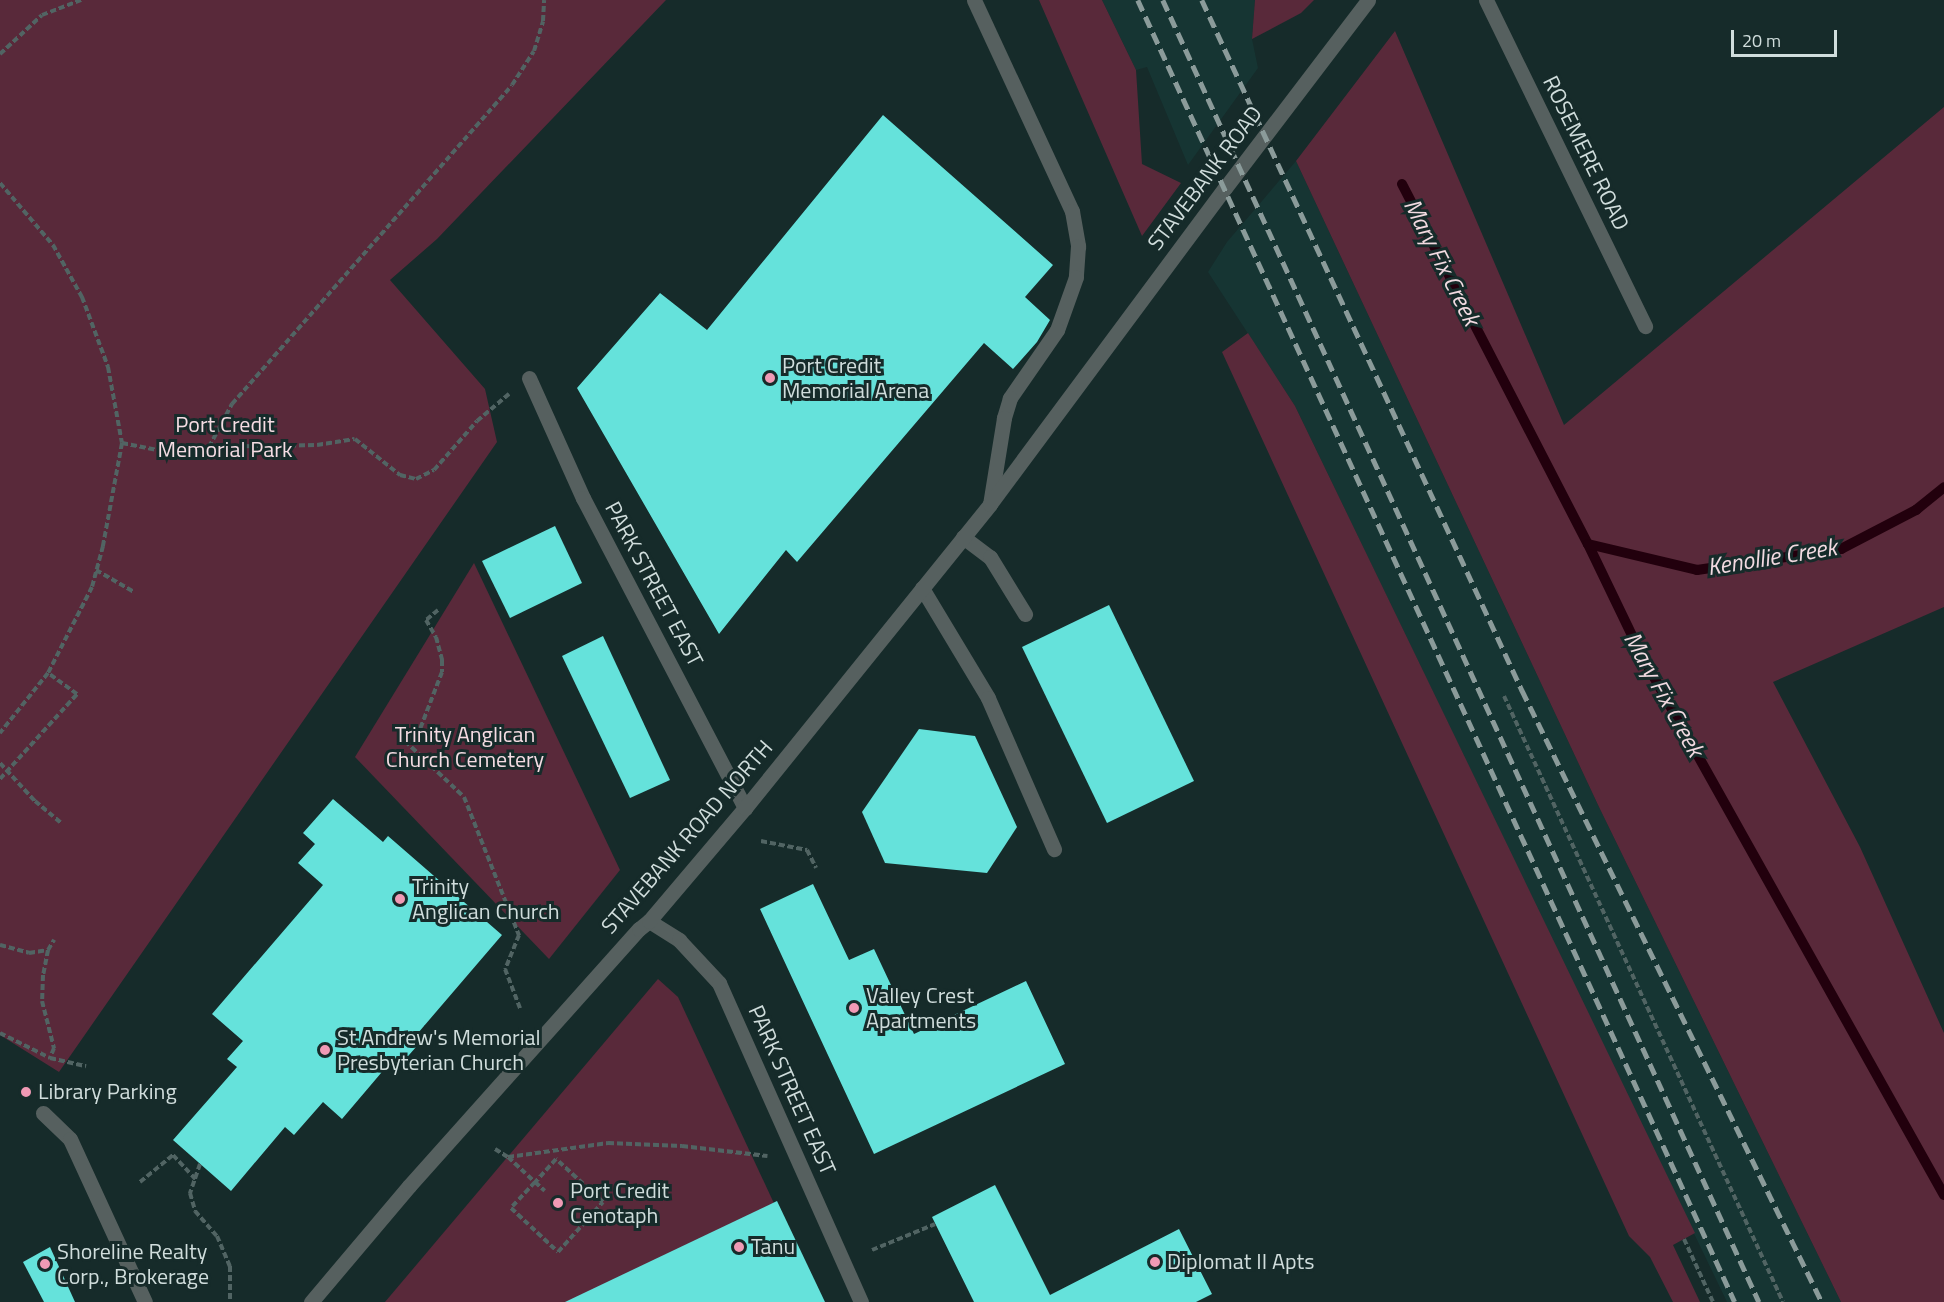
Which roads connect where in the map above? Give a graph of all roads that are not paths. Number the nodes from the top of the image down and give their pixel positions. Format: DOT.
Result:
graph roads {
  1 [pos="974,0"];
  2 [pos="1368,0"];
  3 [pos="1486,0"];
  4 [pos="1645,326"];
  5 [pos="531,381"];
  6 [pos="1078,385"];
  7 [pos="990,504"];
  8 [pos="963,537"];
  9 [pos="922,588"];
  10 [pos="1025,614"];
  11 [pos="745,808"];
  12 [pos="1054,849"];
  13 [pos="648,921"];
  14 [pos="43,1113"];
  15 [pos="145,1302"];
  16 [pos="310,1302"];
  17 [pos="861,1302"];
  1 -- 7 [label="street"];
  2 -- 6 [label="street, STAVEBANK ROAD"];
  3 -- 4 [label="street, ROSEMERE ROAD"];
  5 -- 11 [label="street, PARK STREET EAST"];
  6 -- 7 [label="street, STAVEBANK ROAD NORTH"];
  7 -- 8 [label="street, STAVEBANK ROAD NORTH"];
  8 -- 9 [label="street, STAVEBANK ROAD NORTH"];
  8 -- 10 [label="street"];
  9 -- 11 [label="street, STAVEBANK ROAD NORTH"];
  9 -- 12 [label="street"];
  11 -- 13 [label="street, STAVEBANK ROAD NORTH"];
  13 -- 16 [label="street, STAVEBANK ROAD NORTH"];
  13 -- 17 [label="street, PARK STREET EAST"];
  14 -- 15 [label="street"];
}
